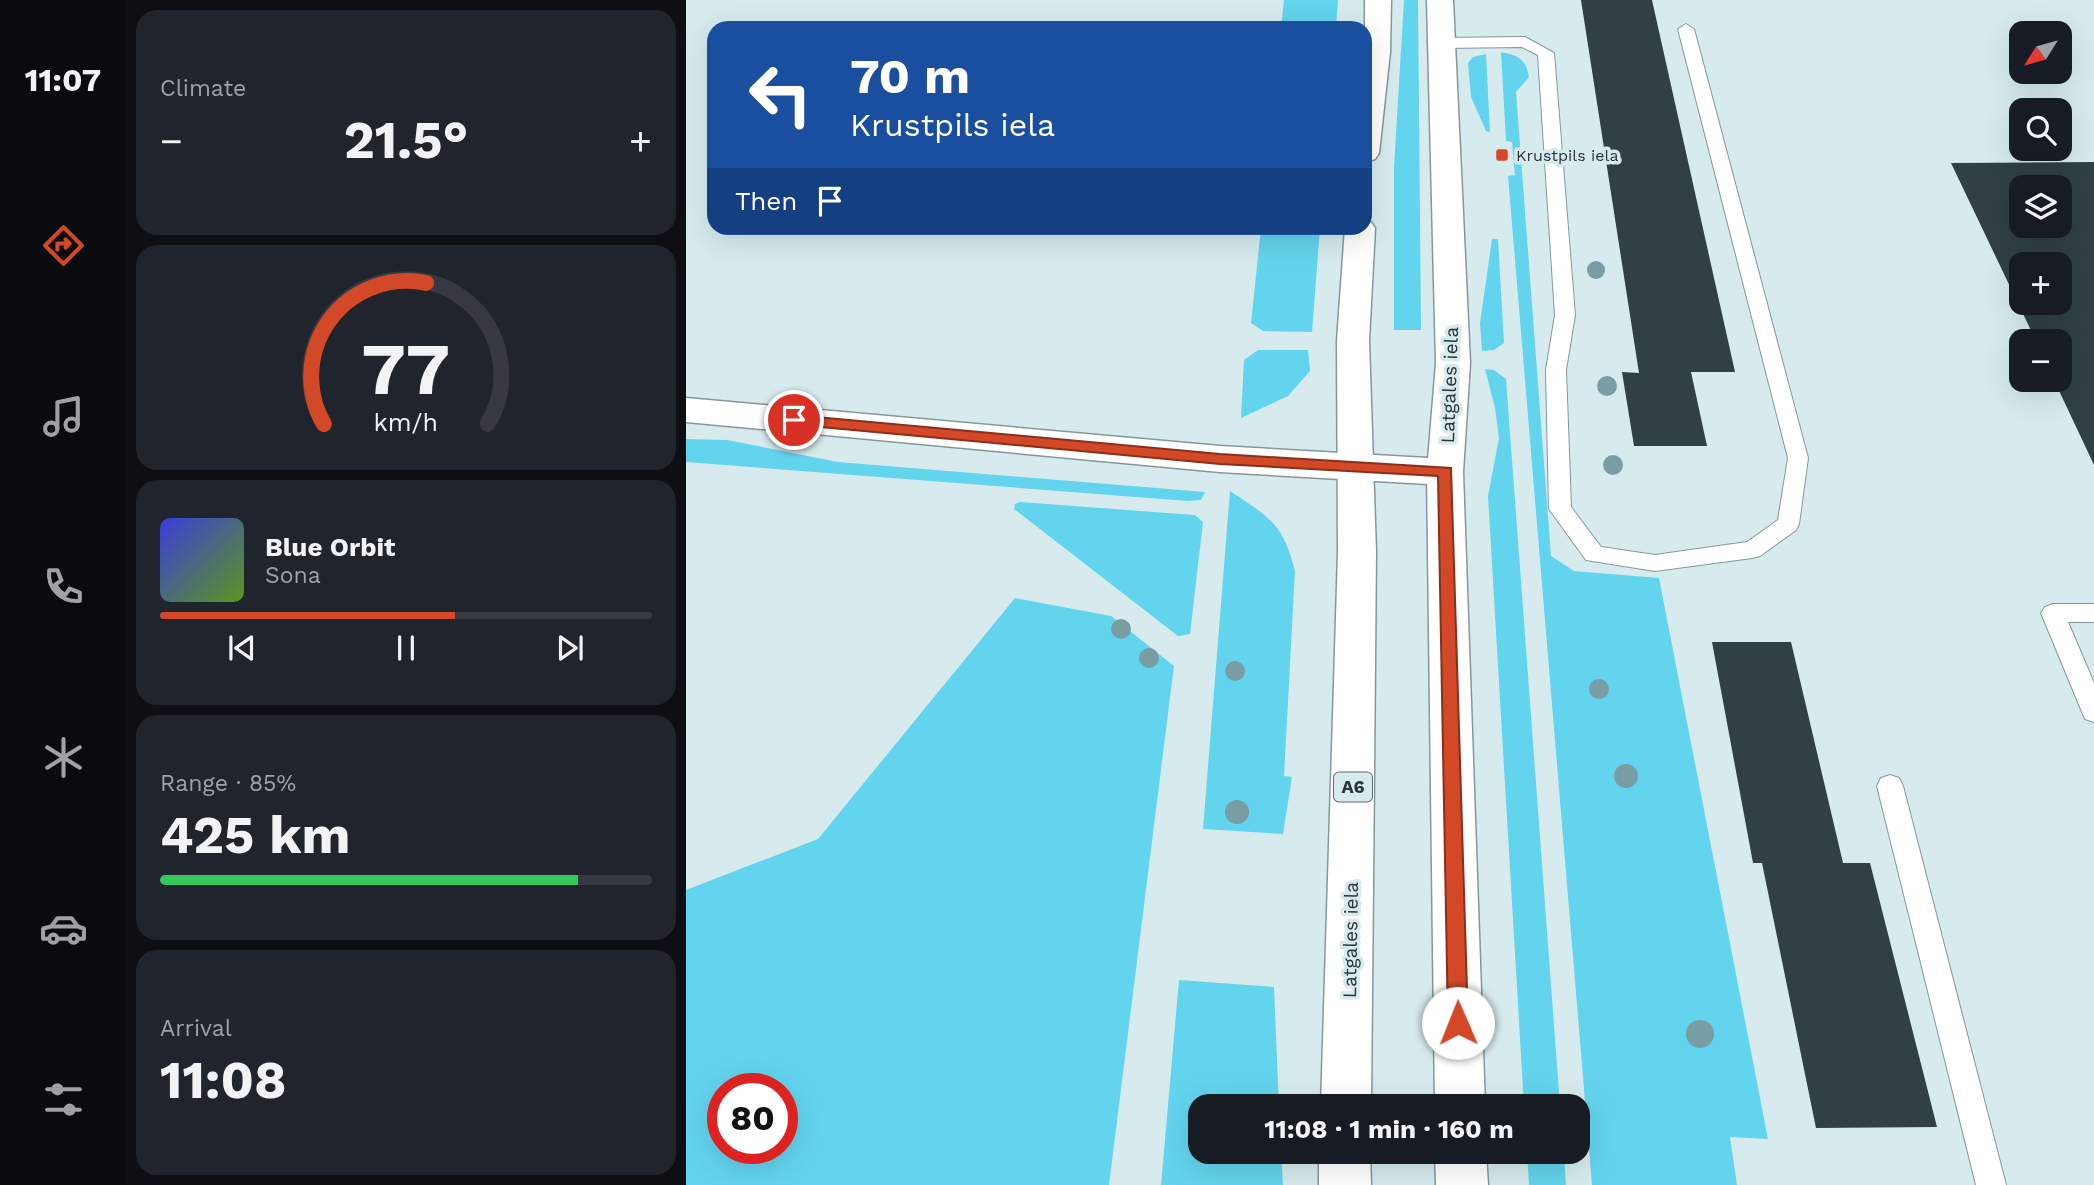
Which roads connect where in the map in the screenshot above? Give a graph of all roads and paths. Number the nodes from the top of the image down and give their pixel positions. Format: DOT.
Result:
graph roads {
  1 [pos="1378,0"];
  2 [pos="1440,0"];
  3 [pos="1686,29"];
  4 [pos="1440,43"];
  5 [pos="1372,94"];
  6 [pos="1360,235"];
  7 [pos="686,410"];
  8 [pos="1356,467"];
  9 [pos="1446,472"];
  10 [pos="2094,613"];
  11 [pos="2094,712"];
  12 [pos="1889,786"];
  13 [pos="1346,1094"];
  14 [pos="1460,1094"];
  15 [pos="1345,1164"];
  16 [pos="1461,1164"];
  17 [pos="1345,1185"];
  18 [pos="1462,1185"];
  19 [pos="1991,1185"];
  1 -- 5 [label="main road"];
  2 -- 4 [label="main road, Latgales iela"];
  3 -- 4 [label="lane"];
  4 -- 9 [label="main road, Latgales iela"];
  6 -- 8 [label="main road, Latgales iela / A6"];
  7 -- 8 [label="main road"];
  8 -- 9 [label="main road"];
  8 -- 13 [label="main road, Latgales iela / A6"];
  9 -- 14 [label="main road, Latgales iela"];
  10 -- 11 [label="lane"];
  12 -- 19 [label="lane"];
  15 -- 17 [label="main road"];
  16 -- 18 [label="main road"];
}
